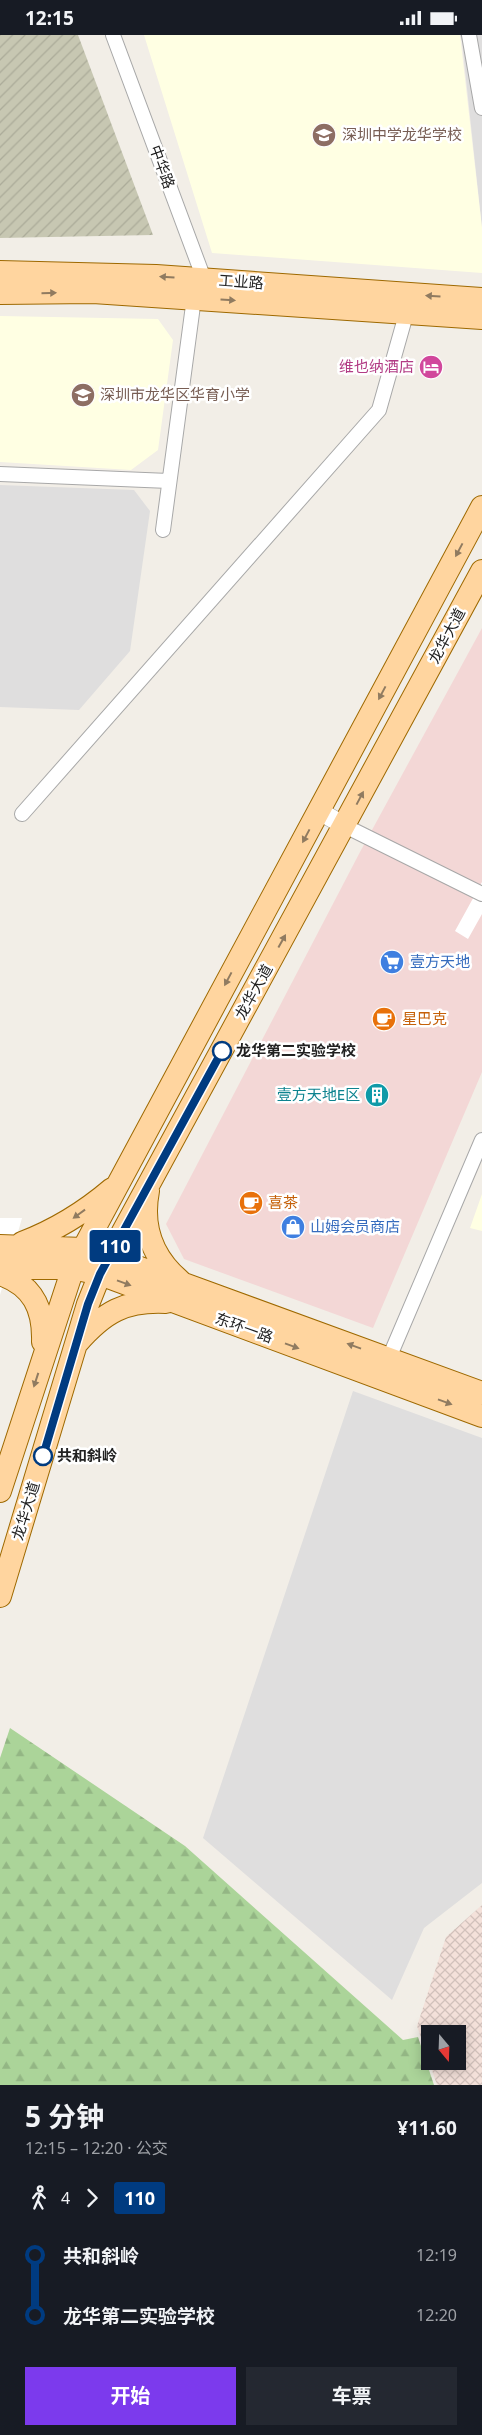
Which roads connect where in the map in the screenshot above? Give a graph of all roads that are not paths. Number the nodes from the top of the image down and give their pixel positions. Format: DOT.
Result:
graph roads {
  1 [pos="113,35"];
  2 [pos="469,35"];
  3 [pos="482,108"];
  4 [pos="0,272"];
  5 [pos="199,289"];
  6 [pos="0,293"];
  7 [pos="482,299"];
  8 [pos="407,311"];
  9 [pos="482,318"];
  10 [pos="0,474"];
  11 [pos="169,481"];
  12 [pos="482,507"];
  13 [pos="163,530"];
  14 [pos="482,571"];
  15 [pos="319,811"];
  16 [pos="22,814"];
  17 [pos="345,826"];
  18 [pos="482,894"];
  19 [pos="482,1140"];
  20 [pos="150,1183"];
  21 [pos="118,1185"];
  22 [pos="7,1246"];
  23 [pos="78,1258"];
  24 [pos="105,1265"];
  25 [pos="3,1271"];
  26 [pos="179,1293"];
  27 [pos="75,1346"];
  28 [pos="43,1357"];
  29 [pos="385,1369"];
  30 [pos="482,1393"];
  31 [pos="482,1416"];
  32 [pos="0,1491"];
  33 [pos="0,1596"];
  1 -- 5 [label="street, 中华路"];
  2 -- 3 [label="street"];
  5 -- 4 [label="main road, 工业路, one-way"];
  6 -- 5 [label="main road, 工业路, one-way"];
  7 -- 5 [label="main road, 工业路, one-way"];
  5 -- 8 [label="main road, 工业路, one-way"];
  5 -- 11 [label="street"];
  8 -- 9 [label="main road, 工业路"];
  8 -- 16 [label="street"];
  10 -- 11 [label="street"];
  11 -- 13 [label="street"];
  12 -- 15 [label="main road, 龙华大道, one-way"];
  17 -- 14 [label="main road, 龙华大道, one-way"];
  15 -- 17 [label="street"];
  15 -- 21 [label="main road, 龙华大道, one-way"];
  17 -- 18 [label="street"];
  20 -- 17 [label="main road, 龙华大道, one-way"];
  19 -- 29 [label="street"];
  20 -- 24 [label="main road, 龙华大道"];
  20 -- 26 [label="main road"];
  21 -- 22 [label="main road, one-way"];
  21 -- 23 [label="main road, 龙华大道"];
  22 -- 23 [label="main road, 东环一路"];
  23 -- 24 [label="main road, 东环一路"];
  23 -- 25 [label="main road, 东环一路"];
  23 -- 28 [label="main road, 龙华大道"];
  24 -- 26 [label="main road, 东环一路"];
  24 -- 27 [label="main road, 龙华大道"];
  25 -- 28 [label="main road"];
  26 -- 27 [label="main road"];
  26 -- 29 [label="main road, 东环一路"];
  27 -- 33 [label="main road, 龙华大道"];
  28 -- 32 [label="main road, 龙华大道, one-way"];
  29 -- 30 [label="main road, 东环一路"];
  29 -- 31 [label="main road, 东环一路, one-way"];
}
